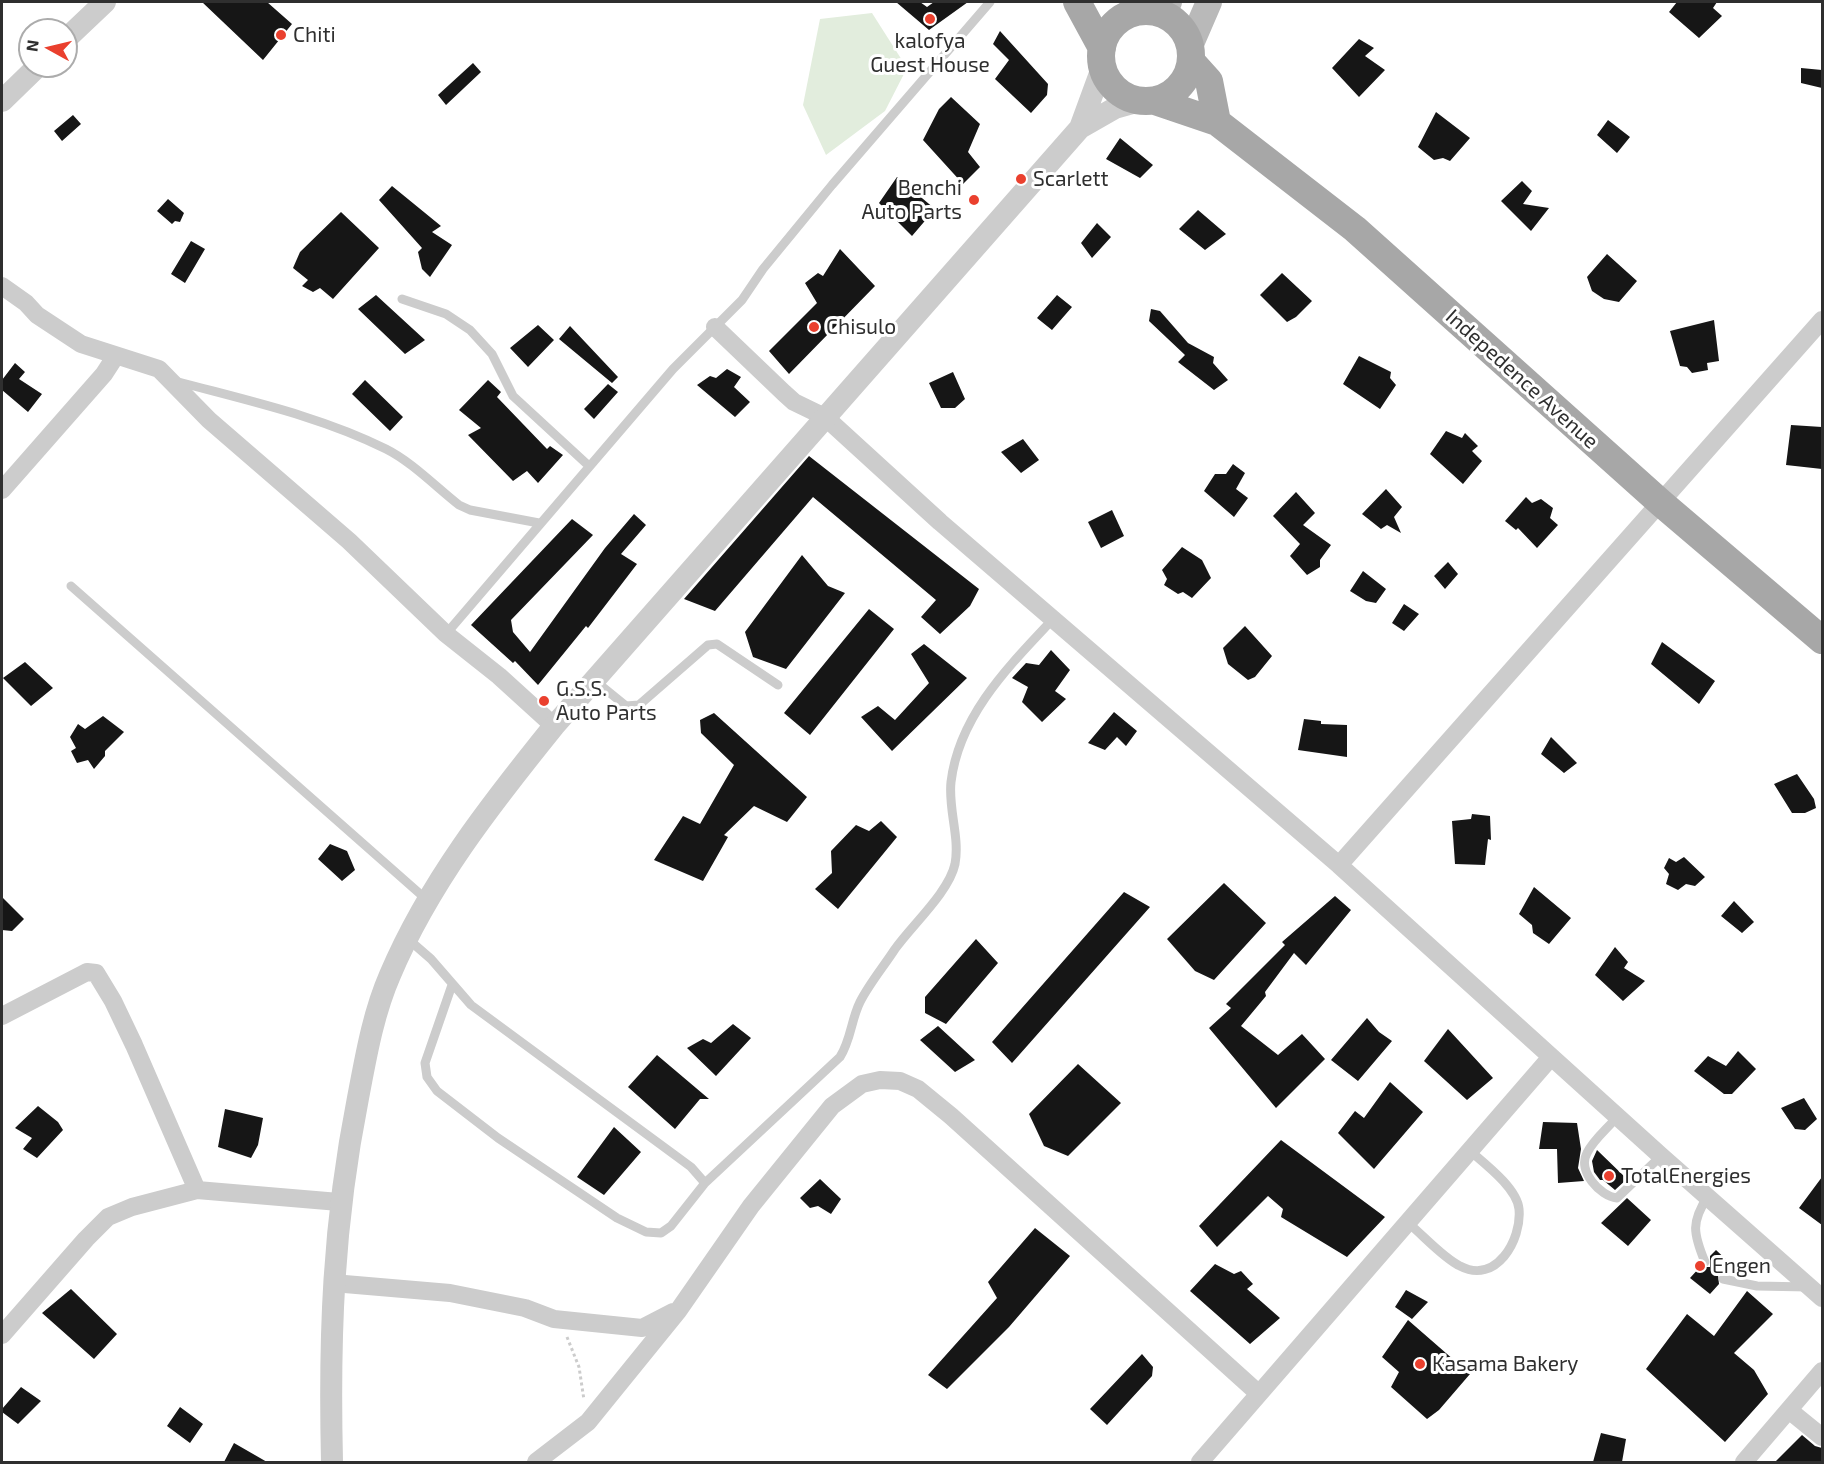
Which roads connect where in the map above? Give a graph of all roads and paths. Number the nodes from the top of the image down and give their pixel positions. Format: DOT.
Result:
graph roads {
  1 [pos="105,2"];
  2 [pos="990,2"];
  3 [pos="1077,2"];
  4 [pos="1209,2"];
  5 [pos="1146,6"];
  6 [pos="78,28"];
  7 [pos="1191,53"];
  8 [pos="1102,58"];
  9 [pos="26,78"];
  10 [pos="2,101"];
  11 [pos="1147,101"];
  12 [pos="1218,122"];
  13 [pos="1080,128"];
  14 [pos="2,286"];
  15 [pos="402,298"];
  16 [pos="1822,320"];
  17 [pos="715,327"];
  18 [pos="115,357"];
  19 [pos="172,380"];
  20 [pos="825,417"];
  21 [pos="589,466"];
  22 [pos="2,490"];
  23 [pos="1661,503"];
  24 [pos="539,523"];
  25 [pos="71,586"];
  26 [pos="1053,619"];
  27 [pos="446,634"];
  28 [pos="1822,640"];
  29 [pos="594,680"];
  30 [pos="778,685"];
  31 [pos="554,726"];
  32 [pos="1339,865"];
  33 [pos="427,900"];
  34 [pos="408,939"];
  35 [pos="452,985"];
  36 [pos="2,1016"];
  37 [pos="1551,1057"];
  38 [pos="1617,1117"];
  39 [pos="1469,1150"];
  40 [pos="1661,1156"];
  41 [pos="705,1183"];
  42 [pos="197,1190"];
  43 [pos="1708,1196"];
  44 [pos="339,1202"];
  45 [pos="1407,1222"];
  46 [pos="1705,1262"];
  47 [pos="1723,1279"];
  48 [pos="333,1283"];
  49 [pos="1816,1293"];
  50 [pos="678,1311"];
  51 [pos="554,1319"];
  52 [pos="2,1335"];
  53 [pos="1822,1371"];
  54 [pos="1258,1393"];
  55 [pos="1790,1411"];
  56 [pos="588,1422"];
  57 [pos="1822,1437"];
  58 [pos="332,1462"];
  59 [pos="536,1462"];
  60 [pos="1200,1462"];
  61 [pos="1744,1462"];
  1 -- 6 [label="street"];
  2 -- 17 [label="lane"];
  3 -- 8 [label="main road"];
  4 -- 7 [label="main road"];
  5 -- 7 [label="main road"];
  5 -- 8 [label="main road"];
  7 -- 11 [label="main road"];
  7 -- 12 [label="main road"];
  8 -- 11 [label="main road"];
  8 -- 13 [label="street"];
  9 -- 10 [label="street"];
  11 -- 12 [label="main road, Indepedence Avenue"];
  11 -- 13 [label="street"];
  12 -- 23 [label="main road, Indepedence Avenue"];
  13 -- 20 [label="street"];
  14 -- 18 [label="street"];
  15 -- 21 [label="lane"];
  16 -- 23 [label="street"];
  17 -- 20 [label="street"];
  17 -- 21 [label="lane"];
  18 -- 19 [label="street"];
  18 -- 22 [label="street"];
  19 -- 24 [label="lane"];
  19 -- 27 [label="street"];
  20 -- 26 [label="street"];
  20 -- 29 [label="street"];
  21 -- 24 [label="lane"];
  23 -- 28 [label="main road, Indepedence Avenue"];
  23 -- 32 [label="street"];
  24 -- 27 [label="lane"];
  25 -- 33 [label="lane"];
  26 -- 32 [label="street"];
  26 -- 41 [label="lane"];
  27 -- 31 [label="street"];
  29 -- 30 [label="lane"];
  29 -- 31 [label="street"];
  31 -- 33 [label="street"];
  32 -- 37 [label="street"];
  33 -- 34 [label="street"];
  34 -- 35 [label="lane"];
  34 -- 44 [label="street"];
  35 -- 41 [label="lane"];
  35 -- 41 [label="lane"];
  36 -- 42 [label="street"];
  37 -- 38 [label="street"];
  37 -- 39 [label="street"];
  38 -- 40 [label="street"];
  38 -- 40 [label="lane"];
  39 -- 45 [label="street"];
  39 -- 45 [label="lane"];
  40 -- 43 [label="street"];
  42 -- 44 [label="street"];
  42 -- 52 [label="street"];
  43 -- 46 [label="lane"];
  43 -- 49 [label="street"];
  44 -- 48 [label="street"];
  45 -- 54 [label="street"];
  47 -- 49 [label="lane"];
  48 -- 51 [label="street"];
  48 -- 58 [label="street"];
  50 -- 51 [label="street"];
  50 -- 54 [label="street"];
  50 -- 56 [label="street"];
  51 -- 56 [label="path"];
  53 -- 55 [label="street"];
  54 -- 60 [label="street"];
  55 -- 57 [label="street"];
  55 -- 61 [label="street"];
  56 -- 59 [label="street"];
}
